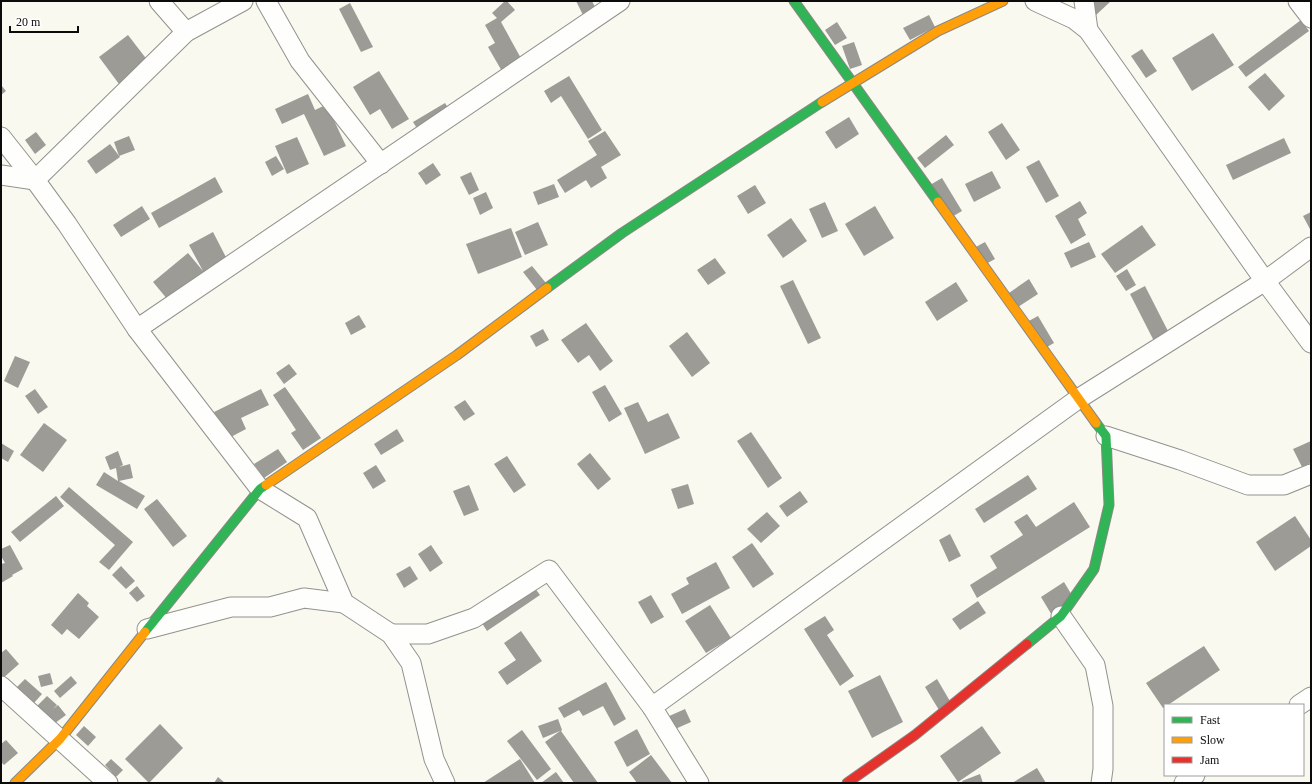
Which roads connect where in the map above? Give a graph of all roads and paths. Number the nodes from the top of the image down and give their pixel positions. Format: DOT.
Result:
graph roads {
  1 [pos="159,1"];
  2 [pos="243,1"];
  3 [pos="266,1"];
  4 [pos="620,1"];
  5 [pos="794,1"];
  6 [pos="1003,1"];
  7 [pos="1034,1"];
  8 [pos="1084,1"];
  9 [pos="1302,2"];
  10 [pos="1311,18"];
  11 [pos="1088,30"];
  12 [pos="186,32"];
  13 [pos="852,83"];
  14 [pos="1,137"];
  15 [pos="381,164"];
  16 [pos="1,175"];
  17 [pos="36,180"];
  18 [pos="1311,247"];
  19 [pos="1265,281"];
  20 [pos="136,329"];
  21 [pos="1311,343"];
  22 [pos="1078,399"];
  23 [pos="1106,436"];
  24 [pos="1311,474"];
  25 [pos="260,489"];
  26 [pos="344,603"];
  27 [pos="1061,616"];
  28 [pos="147,630"];
  29 [pos="391,634"];
  30 [pos="428,634"];
  31 [pos="411,663"];
  32 [pos="1,686"];
  33 [pos="1311,697"];
  34 [pos="1300,704"];
  35 [pos="652,707"];
  36 [pos="60,739"];
  37 [pos="1194,776"];
  38 [pos="15,783"];
  39 [pos="108,783"];
  40 [pos="445,783"];
  41 [pos="699,783"];
  42 [pos="847,783"];
  43 [pos="1101,783"];
  44 [pos="1184,783"];
  1 -- 12 [label="street"];
  2 -- 12 [label="street"];
  3 -- 15 [label="street"];
  4 -- 15 [label="street"];
  5 -- 13 [label="street"];
  6 -- 13 [label="street"];
  7 -- 11 [label="street"];
  8 -- 11 [label="street"];
  9 -- 10 [label="street"];
  11 -- 19 [label="street"];
  12 -- 17 [label="street"];
  13 -- 22 [label="street"];
  13 -- 25 [label="street"];
  14 -- 17 [label="street"];
  15 -- 20 [label="street"];
  16 -- 17 [label="street"];
  17 -- 20 [label="street"];
  18 -- 19 [label="street"];
  19 -- 21 [label="street"];
  19 -- 22 [label="street"];
  20 -- 25 [label="street"];
  22 -- 23 [label="street"];
  22 -- 35 [label="street"];
  23 -- 24 [label="street"];
  23 -- 27 [label="street"];
  25 -- 26 [label="street"];
  25 -- 28 [label="street"];
  26 -- 28 [label="street"];
  26 -- 29 [label="street"];
  27 -- 42 [label="street"];
  27 -- 43 [label="street"];
  28 -- 36 [label="street"];
  29 -- 30 [label="street"];
  29 -- 31 [label="street"];
  30 -- 31 [label="street"];
  30 -- 35 [label="street"];
  31 -- 40 [label="street"];
  32 -- 36 [label="street"];
  33 -- 34 [label="street"];
  35 -- 41 [label="street"];
  36 -- 38 [label="street"];
  36 -- 39 [label="street"];
  37 -- 44 [label="street"];
}
